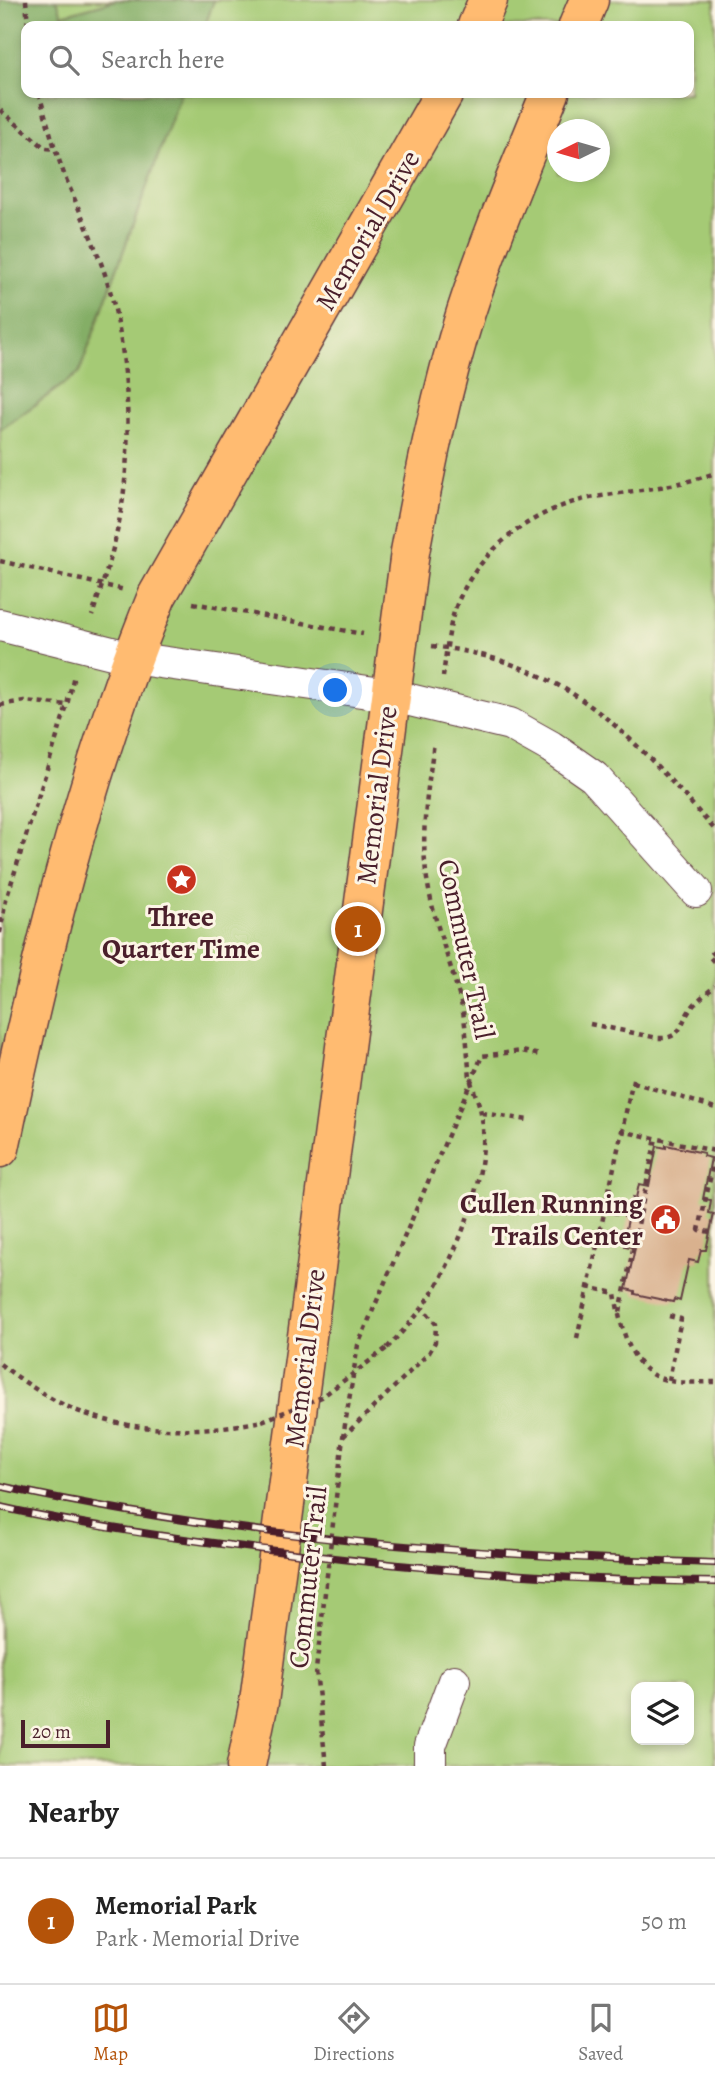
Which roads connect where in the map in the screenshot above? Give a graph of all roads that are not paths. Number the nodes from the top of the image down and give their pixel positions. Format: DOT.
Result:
graph roads {
  1 [pos="488,0"];
  2 [pos="589,0"];
  3 [pos="479,21"];
  4 [pos="580,21"];
  5 [pos="441,98"];
  6 [pos="549,98"];
  7 [pos="0,625"];
  8 [pos="132,658"];
  9 [pos="389,695"];
  10 [pos="696,891"];
  11 [pos="0,1148"];
  12 [pos="454,1681"];
  13 [pos="259,1702"];
  14 [pos="246,1766"];
  15 [pos="254,1766"];
  16 [pos="430,1766"];
  1 -- 3 [label="main road"];
  2 -- 4 [label="main road"];
  5 -- 8 [label="main road, Memorial Drive"];
  6 -- 9 [label="main road, Memorial Drive"];
  7 -- 8 [label="street"];
  8 -- 9 [label="street"];
  8 -- 11 [label="main road, Memorial Drive"];
  9 -- 10 [label="street"];
  9 -- 13 [label="main road, Memorial Drive"];
  12 -- 16 [label="street"];
  13 -- 14 [label="main road, Memorial Drive"];
  13 -- 15 [label="main road"];
}
